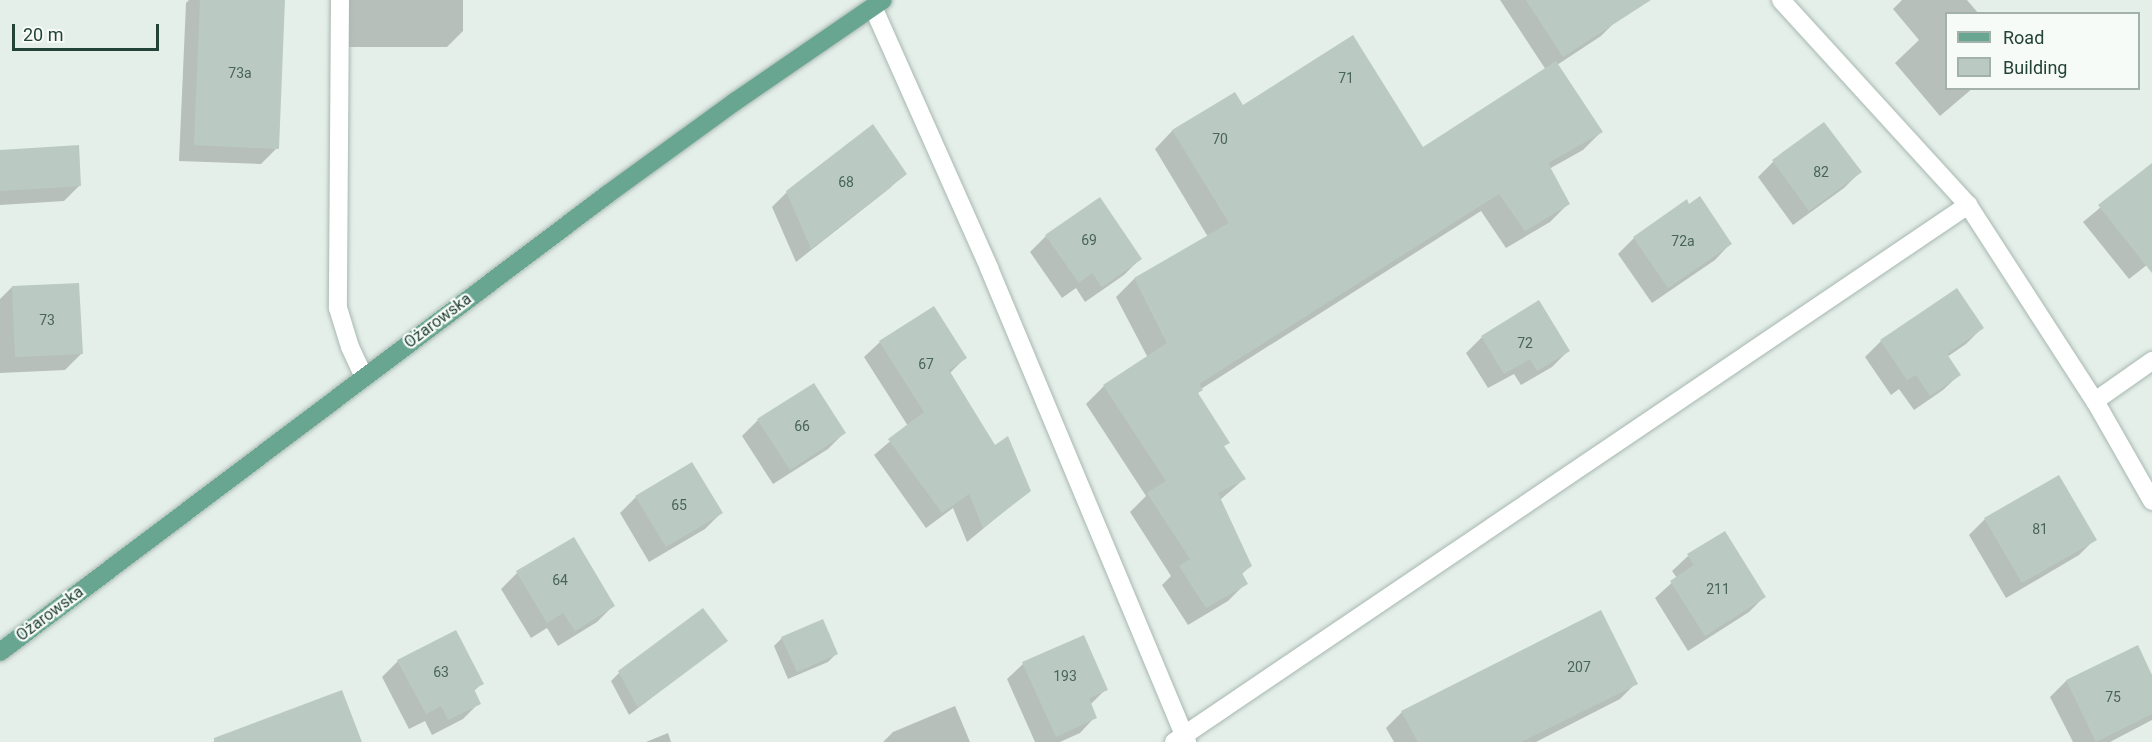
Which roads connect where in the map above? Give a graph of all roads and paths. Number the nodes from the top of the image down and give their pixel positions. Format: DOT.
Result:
graph roads {
  1 [pos="339,0"];
  2 [pos="1781,0"];
  3 [pos="878,3"];
  4 [pos="1968,206"];
  5 [pos="2152,361"];
  6 [pos="364,377"];
  7 [pos="2095,401"];
  8 [pos="2152,501"];
  9 [pos="0,652"];
  10 [pos="1182,740"];
  1 -- 6 [label="street"];
  2 -- 4 [label="street"];
  3 -- 6 [label="main road, Ożarowska"];
  3 -- 10 [label="street"];
  4 -- 7 [label="street"];
  4 -- 10 [label="street"];
  5 -- 7 [label="street"];
  6 -- 9 [label="main road, Ożarowska"];
  7 -- 8 [label="street"];
}
